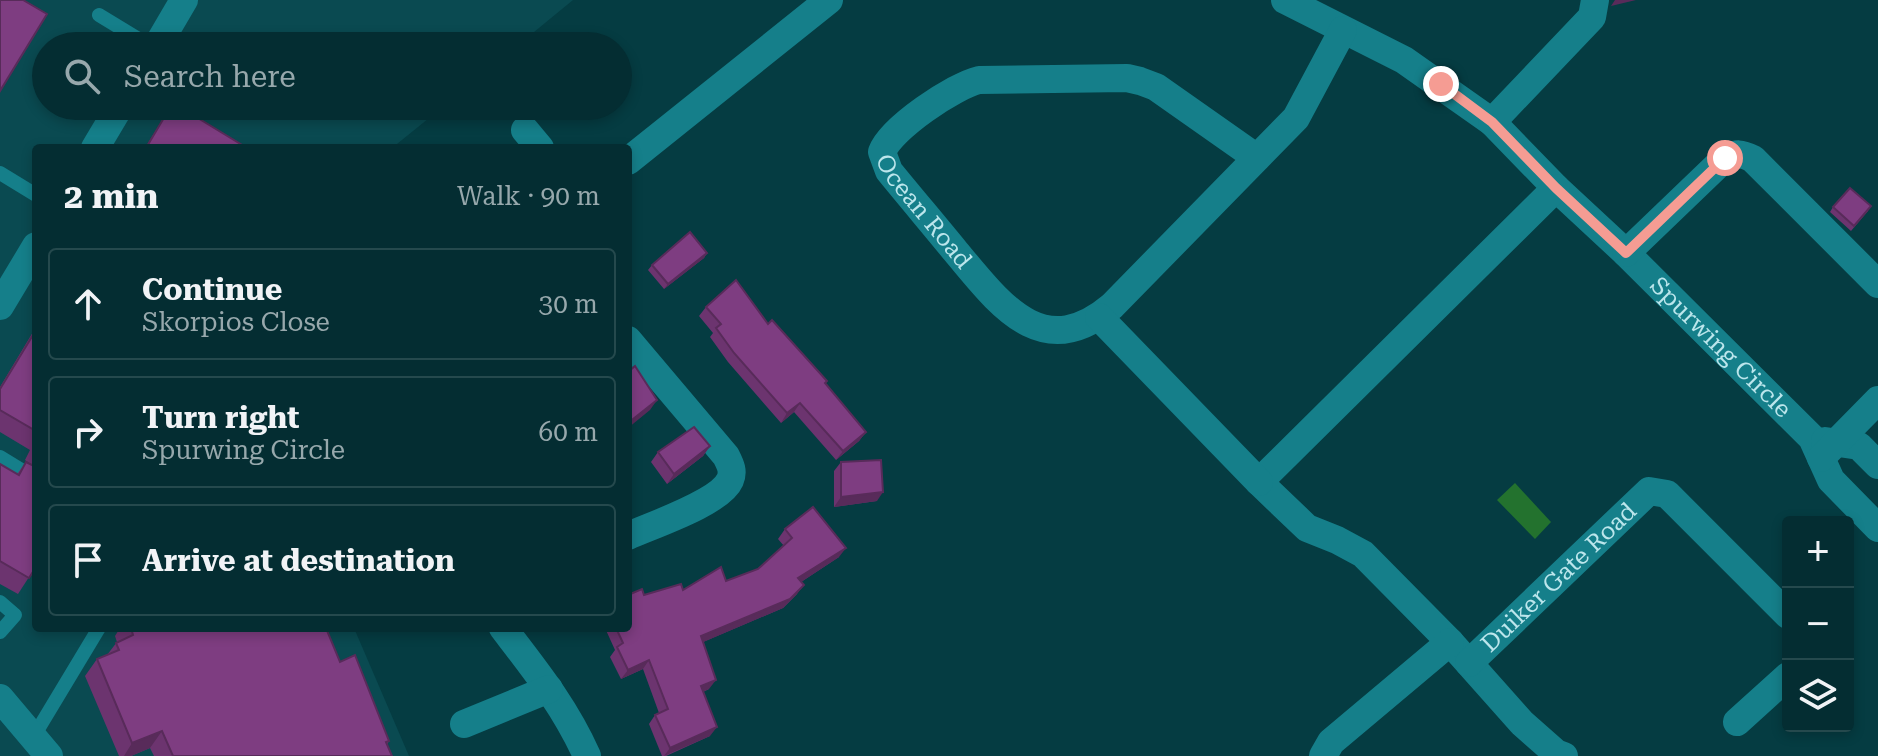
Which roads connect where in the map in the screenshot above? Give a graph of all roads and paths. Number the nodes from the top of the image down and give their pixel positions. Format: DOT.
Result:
graph roads {
  1 [pos="184,0"];
  2 [pos="829,0"];
  3 [pos="1285,0"];
  4 [pos="1595,0"];
  5 [pos="99,15"];
  6 [pos="1343,30"];
  7 [pos="127,32"];
  8 [pos="165,32"];
  9 [pos="112,120"];
  10 [pos="1492,122"];
  11 [pos="97,144"];
  12 [pos="632,158"];
  13 [pos="1257,158"];
  14 [pos="4,181"];
  15 [pos="1556,188"];
  16 [pos="32,193"];
  17 [pos="1626,253"];
  18 [pos="32,254"];
  19 [pos="1878,284"];
  20 [pos="0,306"];
  21 [pos="1099,317"];
  22 [pos="632,345"];
  23 [pos="1878,400"];
  24 [pos="1824,446"];
  25 [pos="0,457"];
  26 [pos="1878,465"];
  27 [pos="32,477"];
  28 [pos="1259,482"];
  29 [pos="1878,528"];
  30 [pos="632,534"];
  31 [pos="0,602"];
  32 [pos="1782,609"];
  33 [pos="0,632"];
  34 [pos="97,632"];
  35 [pos="508,632"];
  36 [pos="1460,652"];
  37 [pos="1782,681"];
  38 [pos="549,689"];
  39 [pos="2,706"];
  40 [pos="1737,722"];
  41 [pos="464,724"];
  42 [pos="42,746"];
  43 [pos="587,756"];
  44 [pos="1323,756"];
  45 [pos="1564,756"];
  1 -- 8 [label="street"];
  2 -- 12 [label="street"];
  3 -- 6 [label="street, Spurwing Circle"];
  4 -- 10 [label="street"];
  5 -- 7 [label="lane"];
  6 -- 10 [label="street, Spurwing Circle"];
  6 -- 13 [label="street, Ocean Road"];
  9 -- 11 [label="street"];
  10 -- 15 [label="street, Spurwing Circle"];
  13 -- 21 [label="street, Ocean Road"];
  13 -- 21 [label="street, Ocean Road"];
  14 -- 16 [label="lane"];
  15 -- 17 [label="street, Spurwing Circle"];
  15 -- 28 [label="street"];
  17 -- 19 [label="street"];
  17 -- 24 [label="street, Spurwing Circle"];
  18 -- 20 [label="street"];
  21 -- 28 [label="street, Duiker Gate Road"];
  22 -- 30 [label="street"];
  23 -- 24 [label="street"];
  24 -- 26 [label="street, Spurwing Circle"];
  24 -- 29 [label="street, Spurwing Circle"];
  25 -- 27 [label="lane"];
  28 -- 36 [label="street, Duiker Gate Road"];
  31 -- 33 [label="lane"];
  32 -- 36 [label="street, Duiker Gate Road"];
  34 -- 42 [label="lane"];
  35 -- 38 [label="street"];
  36 -- 44 [label="street, Duiker Gate Road"];
  36 -- 45 [label="street, Duiker Gate Road"];
  37 -- 40 [label="street"];
  38 -- 41 [label="street"];
  38 -- 43 [label="street"];
  39 -- 42 [label="street"];
}
